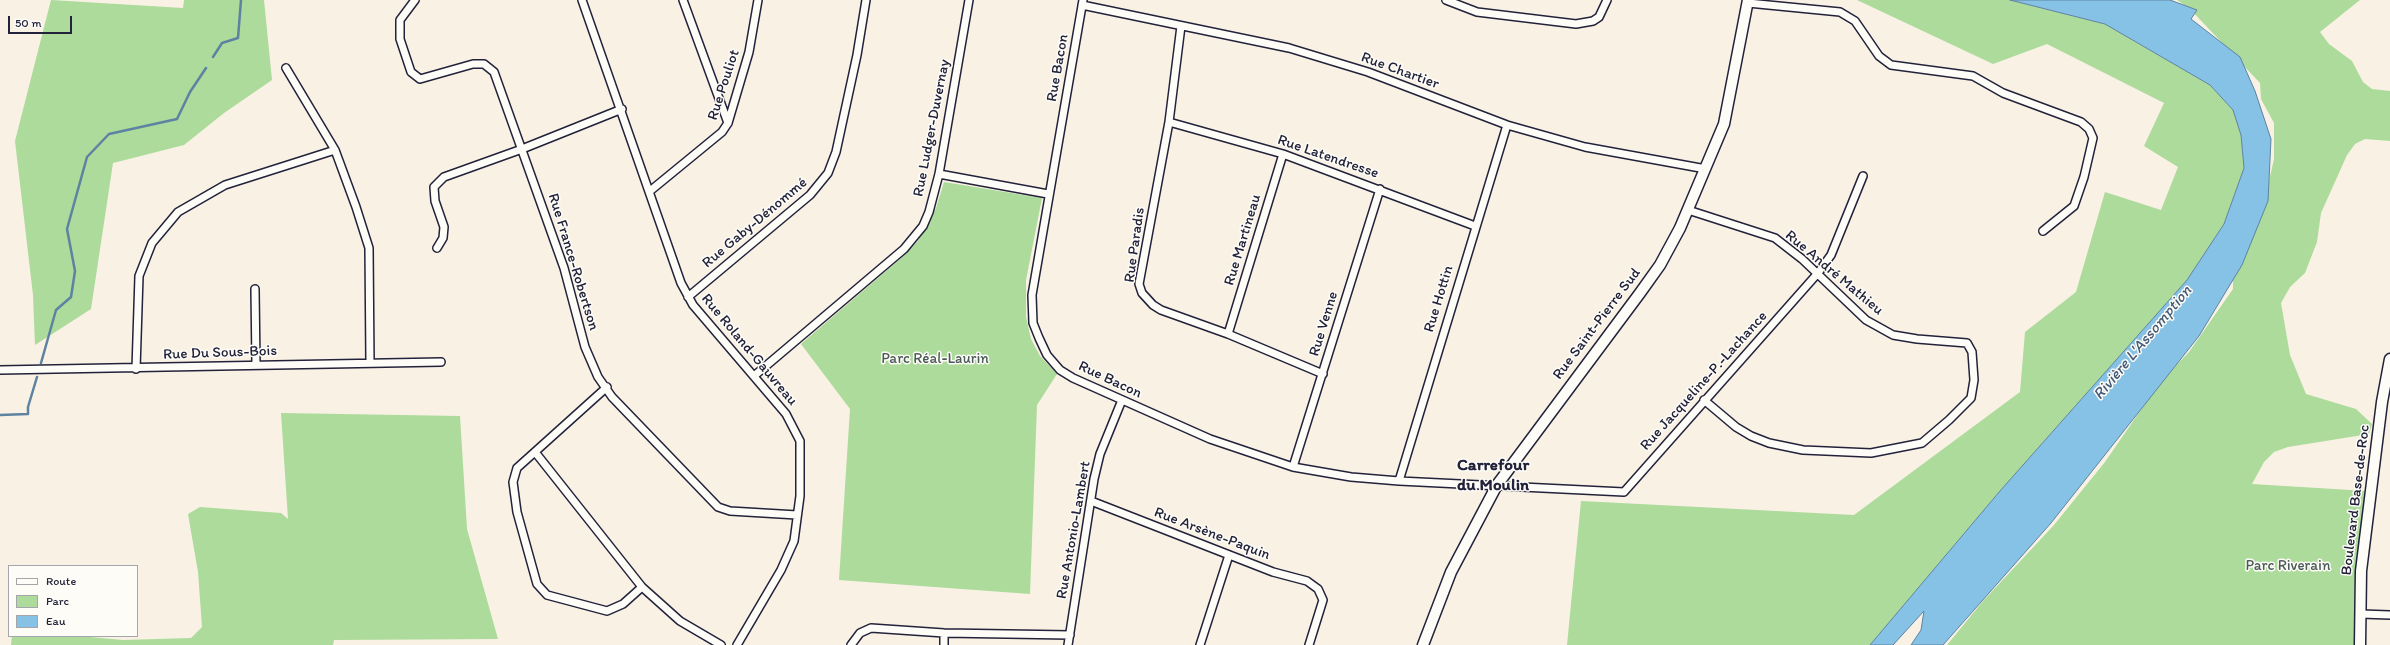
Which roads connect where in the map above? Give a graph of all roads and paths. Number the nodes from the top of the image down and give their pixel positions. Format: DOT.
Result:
graph roads {
  1 [pos="415,0"];
  2 [pos="582,0"];
  3 [pos="683,0"];
  4 [pos="758,0"];
  5 [pos="866,0"];
  6 [pos="969,0"];
  7 [pos="1446,0"];
  8 [pos="1607,0"];
  9 [pos="1083,2"];
  10 [pos="1748,2"];
  11 [pos="1181,26"];
  12 [pos="286,68"];
  13 [pos="622,109"];
  14 [pos="1169,122"];
  15 [pos="728,123"];
  16 [pos="1507,125"];
  17 [pos="522,149"];
  18 [pos="335,150"];
  19 [pos="1283,154"];
  20 [pos="1706,169"];
  21 [pos="939,174"];
  22 [pos="1863,176"];
  23 [pos="1380,189"];
  24 [pos="650,191"];
  25 [pos="1048,194"];
  26 [pos="1688,210"];
  27 [pos="1475,226"];
  28 [pos="2043,231"];
  29 [pos="437,248"];
  30 [pos="1818,273"];
  31 [pos="255,289"];
  32 [pos="688,296"];
  33 [pos="1228,334"];
  34 [pos="2390,359"];
  35 [pos="441,362"];
  36 [pos="370,363"];
  37 [pos="256,365"];
  38 [pos="136,369"];
  39 [pos="0,370"];
  40 [pos="1323,374"];
  41 [pos="754,376"];
  42 [pos="607,387"];
  43 [pos="1122,400"];
  44 [pos="1704,400"];
  45 [pos="535,452"];
  46 [pos="1293,467"];
  47 [pos="1399,481"];
  48 [pos="1497,485"];
  49 [pos="1091,501"];
  50 [pos="797,514"];
  51 [pos="1229,555"];
  52 [pos="642,587"];
  53 [pos="2361,614"];
  54 [pos="2390,615"];
  55 [pos="944,633"];
  56 [pos="1070,636"];
  57 [pos="721,645"];
  58 [pos="737,645"];
  59 [pos="851,645"];
  60 [pos="944,645"];
  61 [pos="1068,645"];
  62 [pos="1200,645"];
  63 [pos="1309,645"];
  64 [pos="1423,645"];
  65 [pos="2360,645"];
  1 -- 17 [label="street, Rue France-Robertson"];
  2 -- 13 [label="street, Rue Roland-Gauvreau"];
  3 -- 15 [label="street"];
  4 -- 15 [label="street, Rue Pouliot"];
  5 -- 32 [label="street, Rue Gaby-Dénommé"];
  6 -- 21 [label="street, Rue Ludger-Duvernay"];
  7 -- 8 [label="street"];
  9 -- 11 [label="street, Rue Chartier"];
  9 -- 25 [label="street, Rue Bacon"];
  10 -- 20 [label="street, Rue Saint-Pierre Sud"];
  10 -- 28 [label="street"];
  11 -- 14 [label="street, Rue Paradis"];
  11 -- 16 [label="street, Rue Chartier"];
  12 -- 18 [label="street"];
  13 -- 17 [label="street"];
  13 -- 24 [label="street, Rue Roland-Gauvreau"];
  14 -- 19 [label="street, Rue Latendresse"];
  14 -- 33 [label="street, Rue Paradis"];
  15 -- 24 [label="street, Rue Pouliot"];
  16 -- 20 [label="street, Rue Chartier"];
  16 -- 27 [label="street, Rue Hottin"];
  17 -- 29 [label="street"];
  17 -- 42 [label="street, Rue France-Robertson"];
  18 -- 36 [label="street"];
  18 -- 38 [label="street"];
  19 -- 23 [label="street, Rue Latendresse"];
  19 -- 33 [label="street, Rue Martineau"];
  20 -- 26 [label="street, Rue Saint-Pierre Sud"];
  21 -- 25 [label="street"];
  21 -- 41 [label="street, Rue Ludger-Duvernay"];
  22 -- 30 [label="street, Rue Jacqueline-P.-Lachance"];
  23 -- 27 [label="street, Rue Latendresse"];
  23 -- 40 [label="street, Rue Venne"];
  24 -- 32 [label="street, Rue Roland-Gauvreau"];
  25 -- 43 [label="street, Rue Bacon"];
  26 -- 30 [label="street, Rue André Mathieu"];
  26 -- 48 [label="street, Rue Saint-Pierre Sud"];
  27 -- 47 [label="street, Rue Hottin"];
  30 -- 44 [label="street, Rue Jacqueline-P.-Lachance"];
  30 -- 44 [label="street, Rue André Mathieu"];
  31 -- 37 [label="street"];
  32 -- 41 [label="street, Rue Roland-Gauvreau"];
  33 -- 40 [label="street, Rue Paradis"];
  34 -- 53 [label="street, Boulevard Base-de-Roc"];
  35 -- 36 [label="street, Rue Du Sous-Bois"];
  36 -- 37 [label="street, Rue Du Sous-Bois"];
  37 -- 38 [label="street, Rue Du Sous-Bois"];
  38 -- 39 [label="street, Rue Du Sous-Bois"];
  40 -- 46 [label="street, Rue Venne"];
  41 -- 50 [label="street, Rue Roland-Gauvreau"];
  42 -- 45 [label="street"];
  42 -- 50 [label="street, Rue France-Robertson"];
  43 -- 46 [label="street, Rue Bacon"];
  43 -- 49 [label="street, Rue Antonio-Lambert"];
  44 -- 48 [label="street, Rue Jacqueline-P.-Lachance"];
  45 -- 52 [label="street"];
  45 -- 52 [label="street"];
  46 -- 47 [label="street, Rue Bacon"];
  47 -- 48 [label="street, Rue Bacon"];
  48 -- 64 [label="street, Rue Saint-Pierre Sud"];
  49 -- 51 [label="street, Rue Arsène-Paquin"];
  49 -- 56 [label="street, Rue Antonio-Lambert"];
  50 -- 58 [label="street, Rue Roland-Gauvreau"];
  51 -- 62 [label="street"];
  51 -- 63 [label="street, Rue Arsène-Paquin"];
  52 -- 57 [label="street"];
  53 -- 54 [label="street"];
  53 -- 65 [label="street, Boulevard Base-de-Roc"];
  55 -- 56 [label="street"];
  55 -- 59 [label="street"];
  55 -- 60 [label="street"];
  56 -- 61 [label="street, Rue Antonio-Lambert"];
}
